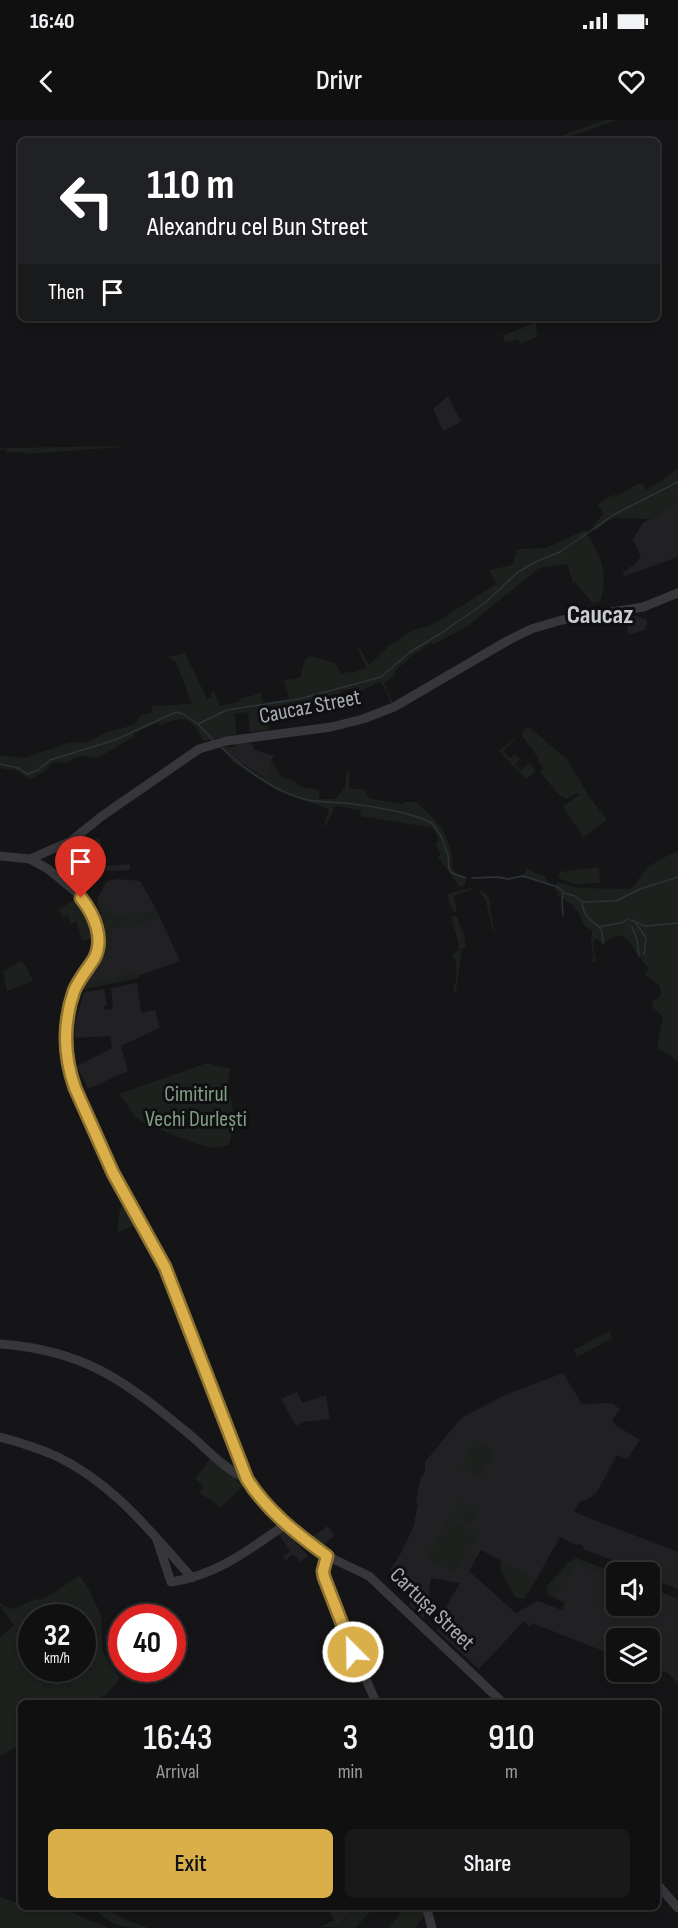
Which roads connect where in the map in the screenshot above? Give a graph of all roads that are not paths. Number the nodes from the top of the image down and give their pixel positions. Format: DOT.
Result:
graph roads {
  1 [pos="678,593"];
  2 [pos="64,845"];
  3 [pos="0,856"];
  4 [pos="30,860"];
  5 [pos="48,868"];
  6 [pos="0,1344"];
  7 [pos="0,1437"];
  8 [pos="247,1479"];
  9 [pos="286,1524"];
  10 [pos="154,1533"];
  11 [pos="327,1556"];
  12 [pos="192,1578"];
  13 [pos="375,1700"];
  14 [pos="500,1700"];
  15 [pos="660,1887"];
  16 [pos="678,1908"];
  17 [pos="427,1910"];
  18 [pos="432,1928"];
  1 -- 2 [label="street, Caucaz Street"];
  2 -- 4 [label="street, Caucaz Street"];
  2 -- 5 [label="street"];
  3 -- 4 [label="street"];
  4 -- 5 [label="street"];
  5 -- 8 [label="street"];
  6 -- 8 [label="street"];
  7 -- 10 [label="street"];
  8 -- 9 [label="street, Cartușa Street"];
  9 -- 11 [label="street, Cartușa Street"];
  9 -- 12 [label="street"];
  10 -- 12 [label="street"];
  10 -- 12 [label="street"];
  11 -- 13 [label="street"];
  11 -- 14 [label="street, Cartușa Street"];
  15 -- 16 [label="street"];
  17 -- 18 [label="street"];
}
